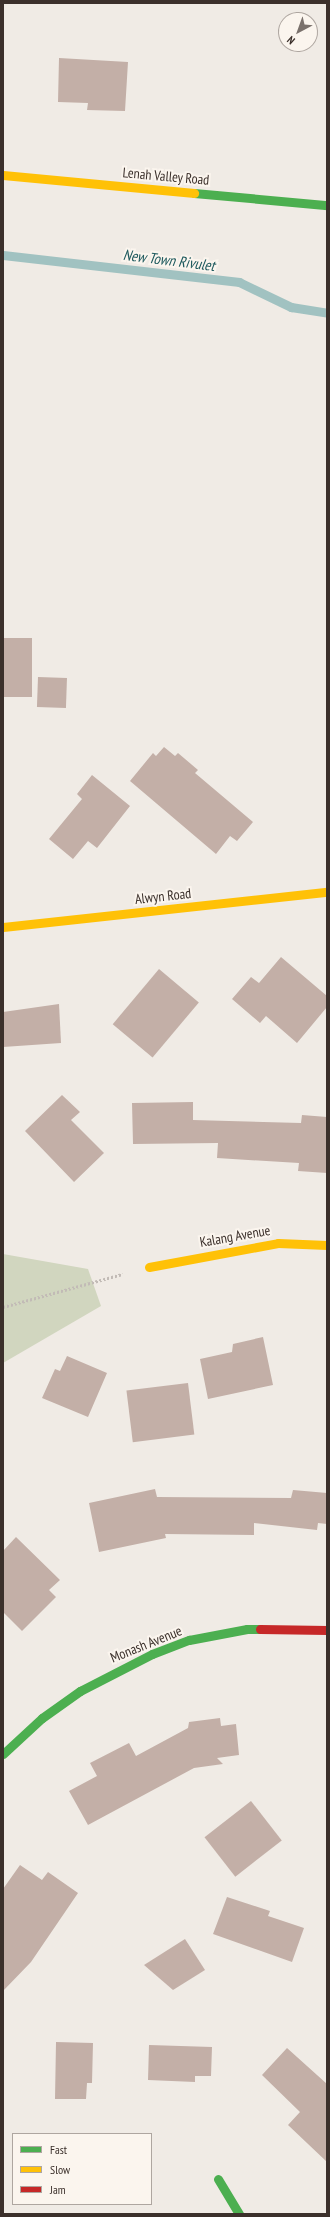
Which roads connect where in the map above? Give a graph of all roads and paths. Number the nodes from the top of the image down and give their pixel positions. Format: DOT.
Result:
graph roads {
  1 [pos="3,175"];
  2 [pos="327,205"];
  3 [pos="327,892"];
  4 [pos="3,927"];
  5 [pos="327,1245"];
  6 [pos="149,1267"];
  7 [pos="3,1307"];
  8 [pos="327,1630"];
  9 [pos="3,1754"];
  10 [pos="218,2179"];
  11 [pos="239,2214"];
  1 -- 2 [label="street, Lenah Valley Road"];
  3 -- 4 [label="street, Alwyn Road"];
  5 -- 6 [label="street, Kalang Avenue"];
  6 -- 7 [label="path"];
  8 -- 9 [label="street, Monash Avenue"];
  10 -- 11 [label="street"];
}
